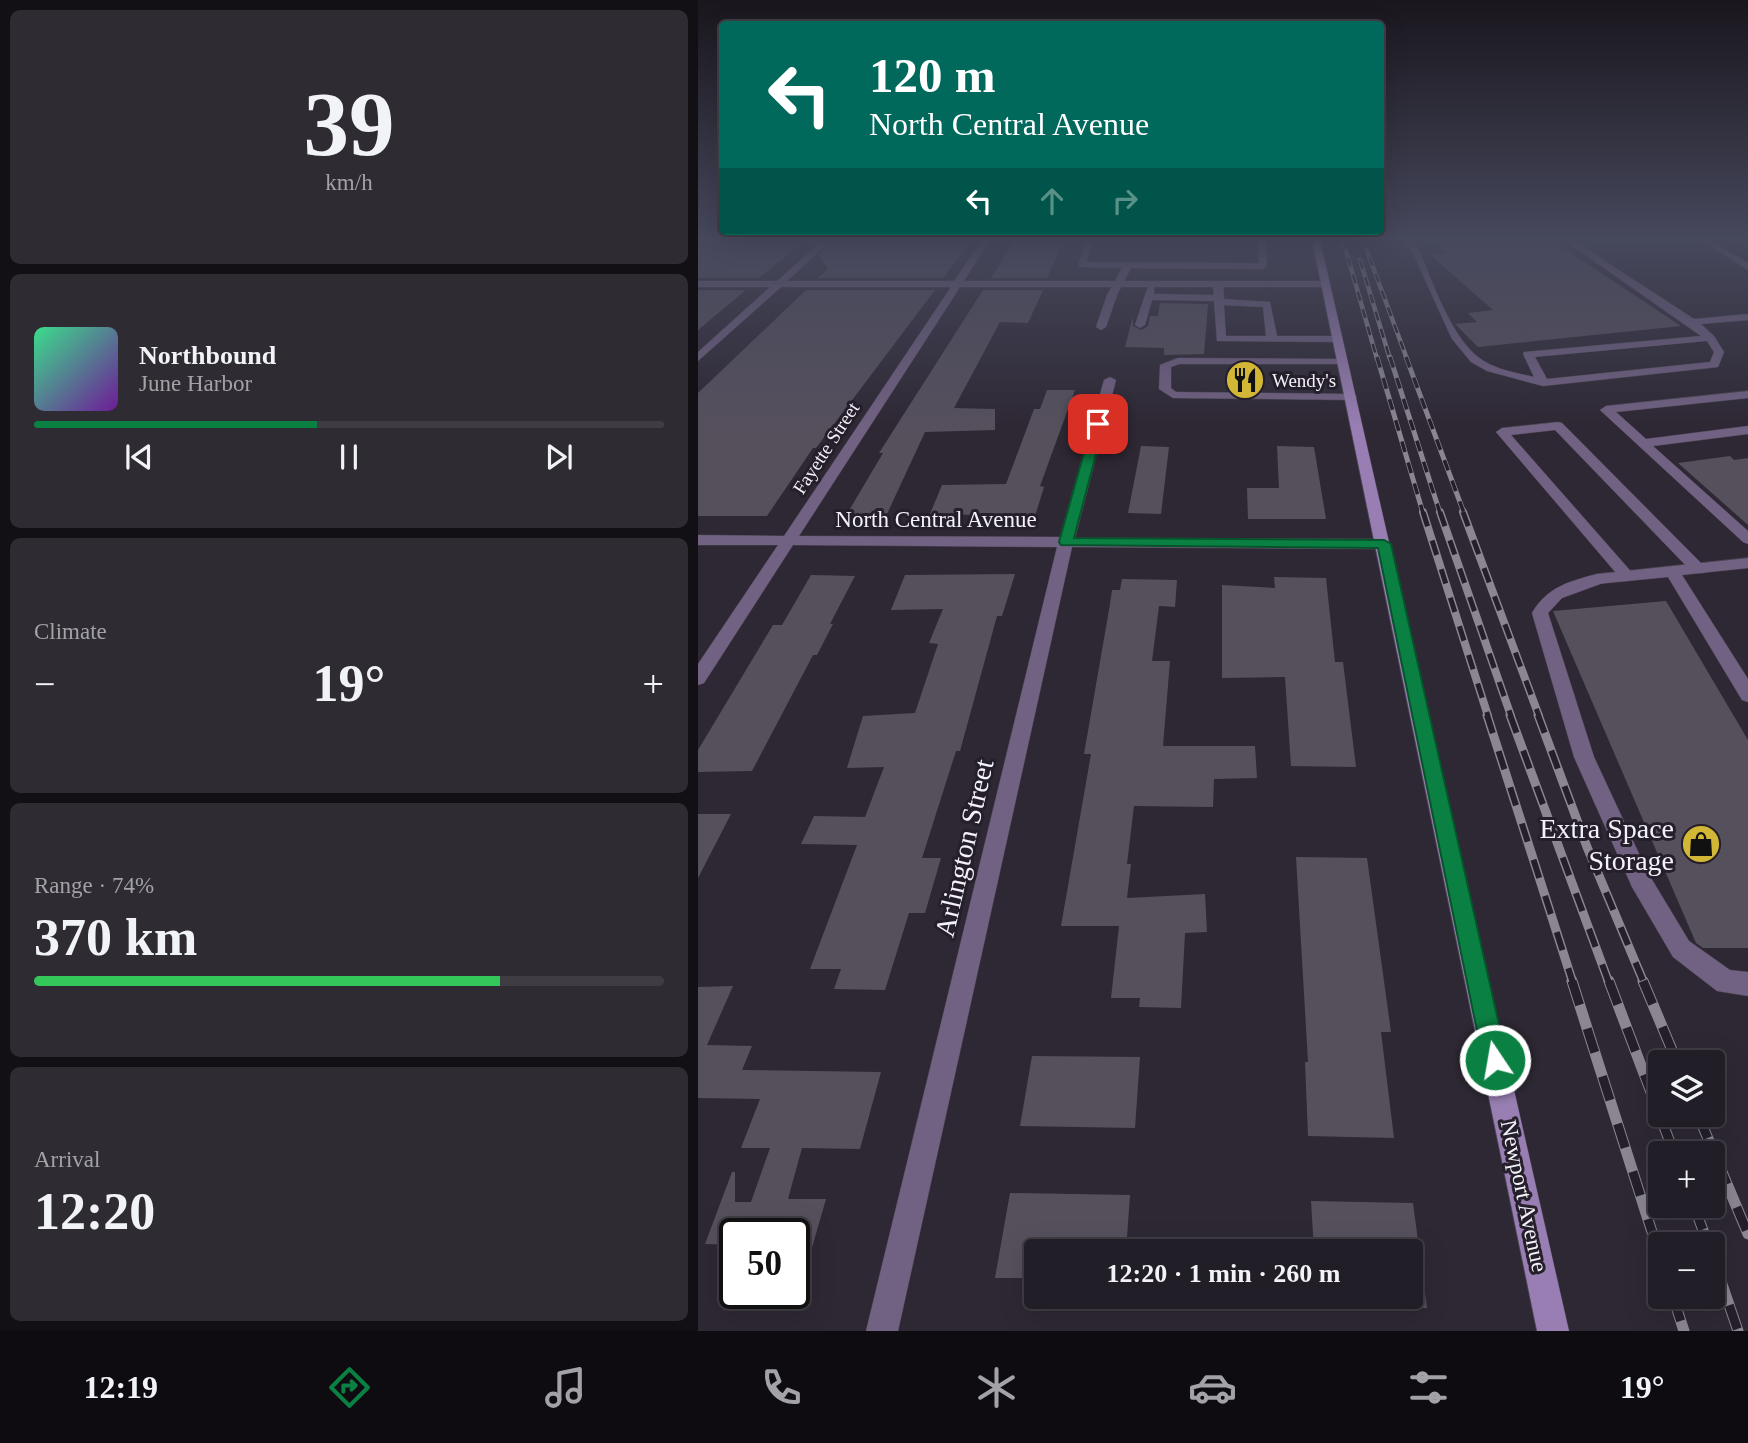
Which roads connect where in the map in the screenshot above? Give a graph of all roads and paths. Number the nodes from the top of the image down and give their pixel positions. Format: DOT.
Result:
graph roads {
  1 [pos="758,302"];
  2 [pos="945,302"];
  3 [pos="1110,302"];
  4 [pos="1147,302"];
  5 [pos="1219,302"];
  6 [pos="1244,302"];
  7 [pos="1329,302"];
  8 [pos="1440,302"];
  9 [pos="1662,302"];
  10 [pos="1748,317"];
  11 [pos="1692,322"];
  12 [pos="1140,325"];
  13 [pos="1101,327"];
  14 [pos="1710,338"];
  15 [pos="1272,339"];
  16 [pos="1338,339"];
  17 [pos="698,358"];
  18 [pos="1343,362"];
  19 [pos="1110,380"];
  20 [pos="1543,383"];
  21 [pos="1748,394"];
  22 [pos="1351,397"];
  23 [pos="1748,430"];
  24 [pos="1643,443"];
  25 [pos="1748,539"];
  26 [pos="698,540"];
  27 [pos="788,541"];
  28 [pos="1066,542"];
  29 [pos="1384,544"];
  30 [pos="1748,563"];
  31 [pos="1698,569"];
  32 [pos="1672,571"];
  33 [pos="1627,576"];
  34 [pos="698,678"];
  35 [pos="1748,695"];
  36 [pos="1748,984"];
  37 [pos="882,1331"];
  38 [pos="1553,1331"];
  1 -- 17 [label="street"];
  2 -- 27 [label="street, Fayette Street"];
  3 -- 13 [label="street"];
  4 -- 12 [label="street"];
  5 -- 15 [label="street"];
  6 -- 15 [label="street"];
  7 -- 16 [label="main road, Newport Avenue"];
  8 -- 20 [label="street"];
  9 -- 11 [label="street"];
  10 -- 11 [label="street"];
  11 -- 14 [label="street"];
  14 -- 20 [label="street"];
  14 -- 20 [label="street"];
  15 -- 16 [label="street"];
  16 -- 18 [label="main road, Newport Avenue"];
  18 -- 22 [label="main road, Newport Avenue"];
  18 -- 22 [label="street"];
  19 -- 28 [label="street, Arlington Street"];
  21 -- 24 [label="street"];
  22 -- 29 [label="main road, Newport Avenue"];
  23 -- 24 [label="street"];
  24 -- 25 [label="street"];
  26 -- 27 [label="street, North Central Avenue"];
  27 -- 28 [label="street, North Central Avenue"];
  27 -- 34 [label="street, Fayette Street"];
  28 -- 29 [label="street, North Central Avenue"];
  28 -- 37 [label="street, Arlington Street"];
  29 -- 38 [label="main road, Newport Avenue"];
  30 -- 31 [label="street"];
  31 -- 32 [label="street"];
  31 -- 33 [label="street"];
  32 -- 33 [label="street"];
  32 -- 35 [label="street"];
  33 -- 36 [label="street"];
}
